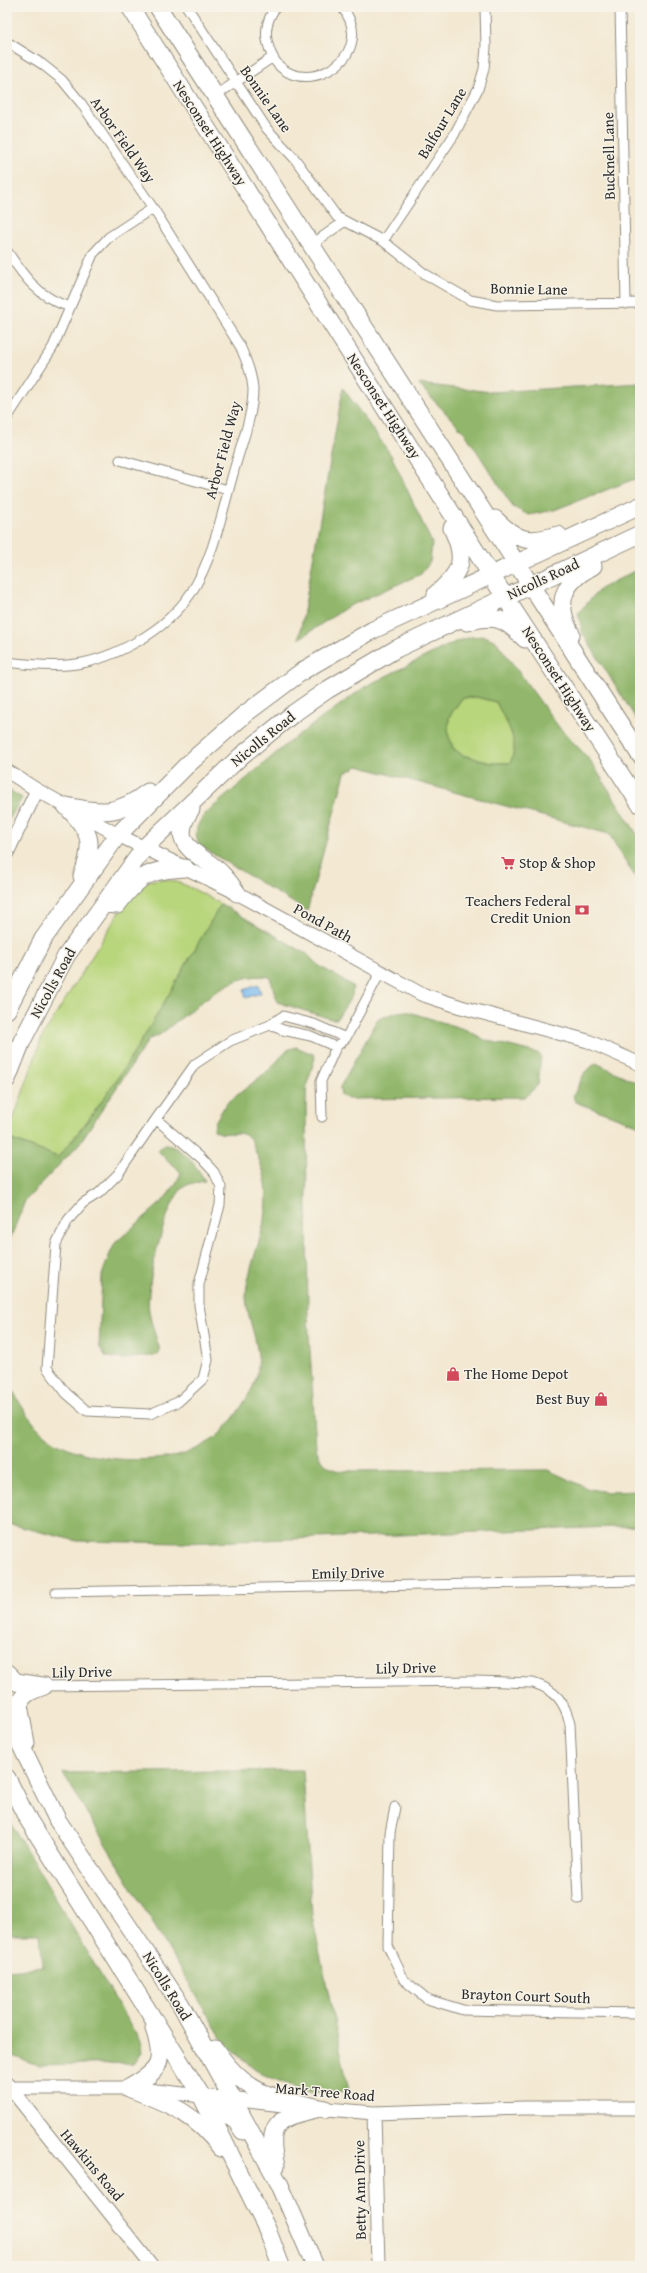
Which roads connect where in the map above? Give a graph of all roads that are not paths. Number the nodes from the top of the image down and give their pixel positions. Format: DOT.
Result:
graph roads {
  1 [pos="130,7"];
  2 [pos="158,7"];
  3 [pos="187,7"];
  4 [pos="276,7"];
  5 [pos="342,7"];
  6 [pos="485,7"];
  7 [pos="620,7"];
  8 [pos="7,42"];
  9 [pos="273,57"];
  10 [pos="236,82"];
  11 [pos="215,96"];
  12 [pos="153,208"];
  13 [pos="345,221"];
  14 [pos="383,241"];
  15 [pos="311,245"];
  16 [pos="7,251"];
  17 [pos="640,303"];
  18 [pos="626,304"];
  19 [pos="70,307"];
  20 [pos="7,418"];
  21 [pos="120,460"];
  22 [pos="428,475"];
  23 [pos="228,490"];
  24 [pos="473,496"];
  25 [pos="640,506"];
  26 [pos="607,521"];
  27 [pos="639,535"];
  28 [pos="516,563"];
  29 [pos="491,574"];
  30 [pos="530,585"];
  31 [pos="505,597"];
  32 [pos="418,608"];
  33 [pos="423,635"];
  34 [pos="7,662"];
  35 [pos="551,667"];
  36 [pos="608,705"];
  37 [pos="640,755"];
  38 [pos="186,766"];
  39 [pos="7,771"];
  40 [pos="207,787"];
  41 [pos="37,790"];
  42 [pos="640,804"];
  43 [pos="66,806"];
  44 [pos="118,835"];
  45 [pos="145,847"];
  46 [pos="7,853"];
  47 [pos="185,868"];
  48 [pos="237,893"];
  49 [pos="74,896"];
  50 [pos="104,904"];
  51 [pos="380,973"];
  52 [pos="7,1010"];
  53 [pos="293,1018"];
  54 [pos="270,1025"];
  55 [pos="290,1032"];
  56 [pos="346,1038"];
  57 [pos="336,1048"];
  58 [pos="640,1064"];
  59 [pos="7,1079"];
  60 [pos="322,1117"];
  61 [pos="156,1120"];
  62 [pos="640,1581"];
  63 [pos="56,1592"];
  64 [pos="7,1673"];
  65 [pos="44,1686"];
  66 [pos="7,1713"];
  67 [pos="28,1761"];
  68 [pos="7,1778"];
  69 [pos="395,1807"];
  70 [pos="578,1899"];
  71 [pos="181,2005"];
  72 [pos="148,2010"];
  73 [pos="640,2013"];
  74 [pos="8,2086"];
  75 [pos="129,2088"];
  76 [pos="201,2095"];
  77 [pos="233,2100"];
  78 [pos="322,2108"];
  79 [pos="640,2108"];
  80 [pos="374,2113"];
  81 [pos="241,2175"];
  82 [pos="280,2185"];
  83 [pos="152,2266"];
  84 [pos="281,2266"];
  85 [pos="315,2266"];
  86 [pos="378,2266"];
  1 -- 22 [label="highway, Nesconset Highway"];
  2 -- 11 [label="highway, Nesconset Highway"];
  3 -- 10 [label="street, Bonnie Lane"];
  4 -- 9 [label="street"];
  5 -- 9 [label="street"];
  6 -- 14 [label="street, Balfour Lane"];
  7 -- 18 [label="street, Bucknell Lane"];
  8 -- 12 [label="street, Arbor Field Way"];
  9 -- 10 [label="street"];
  10 -- 11 [label="street"];
  10 -- 13 [label="street, Bonnie Lane"];
  11 -- 15 [label="highway, Nesconset Highway"];
  12 -- 19 [label="street"];
  12 -- 23 [label="street, Arbor Field Way"];
  13 -- 14 [label="street, Bonnie Lane"];
  13 -- 15 [label="street"];
  14 -- 18 [label="street, Bonnie Lane"];
  15 -- 24 [label="highway, Nesconset Highway"];
  16 -- 19 [label="street"];
  17 -- 18 [label="street, Bonnie Lane"];
  19 -- 20 [label="street"];
  21 -- 23 [label="street"];
  22 -- 29 [label="highway, Nesconset Highway"];
  22 -- 32 [label="highway"];
  23 -- 34 [label="street, Arbor Field Way"];
  24 -- 26 [label="highway"];
  24 -- 28 [label="highway, Nesconset Highway"];
  25 -- 26 [label="highway, Nicolls Road"];
  26 -- 28 [label="highway, Nicolls Road"];
  27 -- 30 [label="highway, Nicolls Road"];
  27 -- 36 [label="highway"];
  28 -- 29 [label="highway, Nicolls Road"];
  28 -- 30 [label="highway, Nesconset Highway"];
  29 -- 31 [label="highway, Nesconset Highway"];
  29 -- 32 [label="highway, Nicolls Road"];
  30 -- 31 [label="highway, Nicolls Road"];
  30 -- 36 [label="highway, Nesconset Highway"];
  31 -- 33 [label="highway, Nicolls Road"];
  31 -- 35 [label="highway, Nesconset Highway"];
  32 -- 38 [label="highway, Nicolls Road"];
  33 -- 35 [label="highway"];
  33 -- 40 [label="highway, Nicolls Road"];
  35 -- 42 [label="highway, Nesconset Highway"];
  36 -- 37 [label="highway, Nesconset Highway"];
  38 -- 43 [label="highway"];
  38 -- 44 [label="highway, Nicolls Road"];
  39 -- 41 [label="main road, Pond Path"];
  40 -- 45 [label="highway, Nicolls Road"];
  40 -- 48 [label="highway"];
  41 -- 43 [label="main road, Pond Path"];
  41 -- 46 [label="main road"];
  43 -- 44 [label="main road, Pond Path"];
  43 -- 49 [label="highway"];
  44 -- 45 [label="main road, Pond Path"];
  44 -- 49 [label="highway, Nicolls Road"];
  45 -- 47 [label="main road, Pond Path"];
  45 -- 50 [label="highway, Nicolls Road"];
  47 -- 48 [label="main road, Pond Path"];
  47 -- 50 [label="highway"];
  48 -- 51 [label="main road, Pond Path"];
  49 -- 52 [label="highway, Nicolls Road"];
  50 -- 59 [label="highway, Nicolls Road"];
  51 -- 56 [label="street"];
  51 -- 58 [label="main road, Pond Path"];
  53 -- 54 [label="street"];
  53 -- 55 [label="street"];
  53 -- 56 [label="street"];
  54 -- 55 [label="street"];
  54 -- 61 [label="street"];
  55 -- 57 [label="street"];
  56 -- 57 [label="street"];
  57 -- 60 [label="street"];
  61 -- 61 [label="street"];
  62 -- 63 [label="street, Emily Drive"];
  64 -- 65 [label="highway"];
  65 -- 67 [label="highway"];
  65 -- 70 [label="street, Lily Drive"];
  66 -- 67 [label="highway, Nicolls Road"];
  67 -- 71 [label="highway, Nicolls Road"];
  68 -- 72 [label="highway, Nicolls Road"];
  69 -- 73 [label="street, Brayton Court South"];
  71 -- 77 [label="highway, Nicolls Road"];
  71 -- 78 [label="highway"];
  72 -- 75 [label="highway"];
  72 -- 76 [label="highway, Nicolls Road"];
  74 -- 75 [label="main road, Mark Tree Road"];
  74 -- 83 [label="main road, Hawkins Road"];
  75 -- 76 [label="main road, Mark Tree Road"];
  75 -- 81 [label="highway"];
  76 -- 77 [label="main road, Mark Tree Road"];
  76 -- 81 [label="highway, Nicolls Road"];
  76 -- 85 [label="highway"];
  77 -- 78 [label="main road, Mark Tree Road"];
  77 -- 82 [label="highway, Nicolls Road"];
  78 -- 80 [label="main road, Mark Tree Road"];
  78 -- 82 [label="highway"];
  79 -- 80 [label="main road, Mark Tree Road"];
  80 -- 86 [label="main road, Betty Ann Drive"];
  81 -- 84 [label="highway, Nicolls Road"];
  82 -- 85 [label="highway, Nicolls Road"];
}
